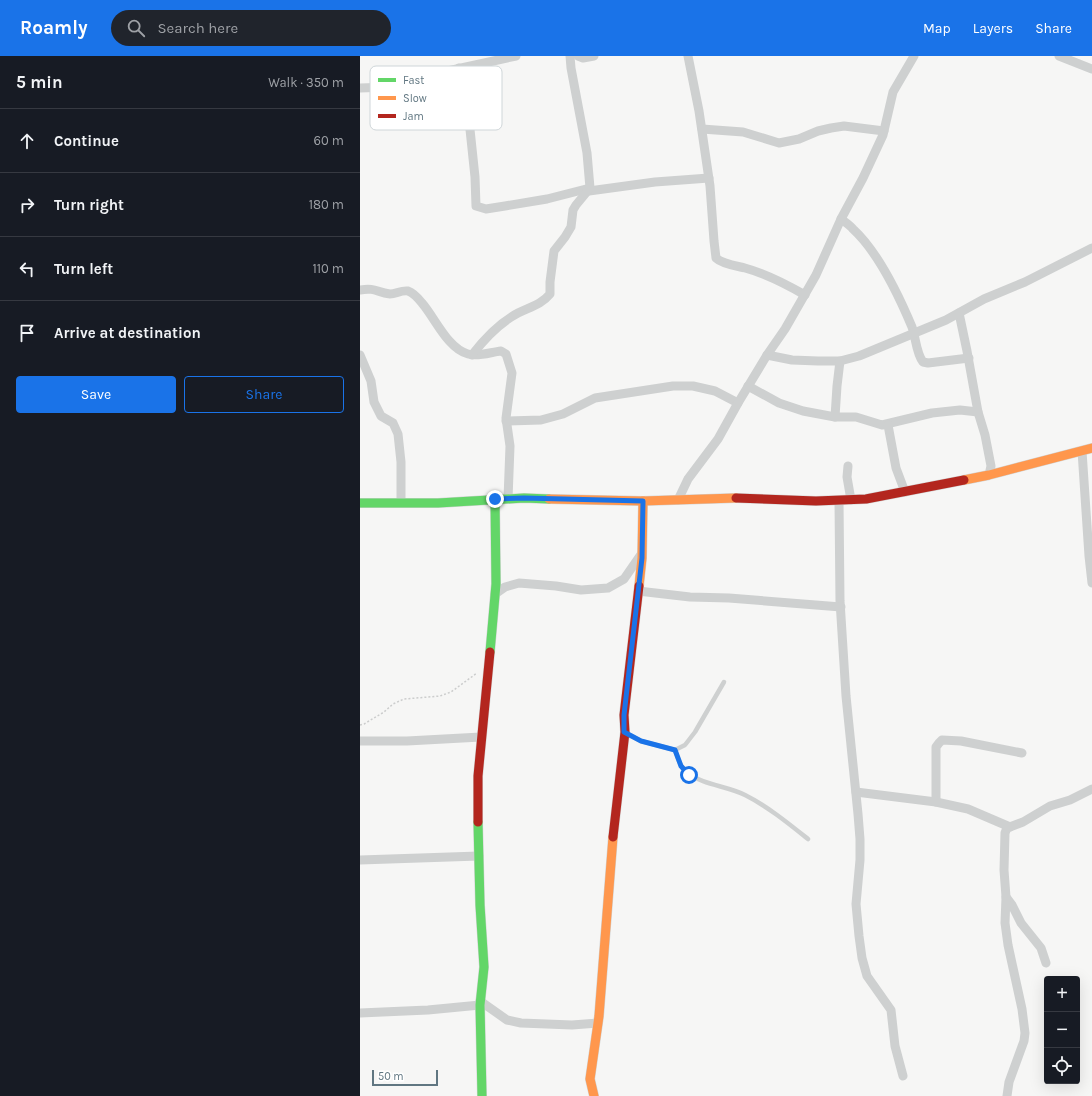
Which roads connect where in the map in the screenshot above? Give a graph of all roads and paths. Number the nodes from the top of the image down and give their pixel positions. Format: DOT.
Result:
graph roads {
  1 [pos="516,56"];
  2 [pos="570,56"];
  3 [pos="578,56"];
  4 [pos="594,56"];
  5 [pos="688,56"];
  6 [pos="914,56"];
  7 [pos="1060,56"];
  8 [pos="492,59"];
  9 [pos="467,66"];
  10 [pos="1092,69"];
  11 [pos="360,88"];
  12 [pos="370,88"];
  13 [pos="702,129"];
  14 [pos="470,130"];
  15 [pos="884,131"];
  16 [pos="709,178"];
  17 [pos="589,190"];
  18 [pos="841,219"];
  19 [pos="1092,248"];
  20 [pos="360,290"];
  21 [pos="805,295"];
  22 [pos="959,313"];
  23 [pos="914,333"];
  24 [pos="360,355"];
  25 [pos="472,355"];
  26 [pos="767,355"];
  27 [pos="968,358"];
  28 [pos="840,362"];
  29 [pos="748,386"];
  30 [pos="738,403"];
  31 [pos="978,412"];
  32 [pos="835,417"];
  33 [pos="506,421"];
  34 [pos="888,425"];
  35 [pos="1092,448"];
  36 [pos="1082,451"];
  37 [pos="848,466"];
  38 [pos="990,475"];
  39 [pos="905,492"];
  40 [pos="495,499"];
  41 [pos="508,499"];
  42 [pos="678,500"];
  43 [pos="851,500"];
  44 [pos="643,501"];
  45 [pos="839,501"];
  46 [pos="401,502"];
  47 [pos="360,503"];
  48 [pos="642,552"];
  49 [pos="1092,583"];
  50 [pos="638,591"];
  51 [pos="495,594"];
  52 [pos="841,607"];
  53 [pos="489,663"];
  54 [pos="724,682"];
  55 [pos="360,725"];
  56 [pos="624,732"];
  57 [pos="481,737"];
  58 [pos="360,741"];
  59 [pos="675,750"];
  60 [pos="1022,753"];
  61 [pos="1092,789"];
  62 [pos="856,792"];
  63 [pos="936,802"];
  64 [pos="1010,827"];
  65 [pos="808,839"];
  66 [pos="479,856"];
  67 [pos="360,860"];
  68 [pos="1006,898"];
  69 [pos="1046,963"];
  70 [pos="480,1003"];
  71 [pos="360,1013"];
  72 [pos="598,1023"];
  73 [pos="903,1076"];
  74 [pos="482,1096"];
  75 [pos="594,1096"];
  76 [pos="1007,1096"];
  1 -- 8 [label="street"];
  2 -- 17 [label="street"];
  3 -- 4 [label="street"];
  5 -- 13 [label="street"];
  6 -- 15 [label="street"];
  7 -- 10 [label="street"];
  8 -- 9 [label="street"];
  11 -- 12 [label="street"];
  13 -- 15 [label="street"];
  13 -- 16 [label="street"];
  14 -- 17 [label="street"];
  15 -- 18 [label="street"];
  16 -- 17 [label="street"];
  16 -- 21 [label="street"];
  17 -- 25 [label="street"];
  18 -- 21 [label="street"];
  18 -- 23 [label="street"];
  19 -- 22 [label="street"];
  20 -- 25 [label="street"];
  21 -- 26 [label="street"];
  22 -- 23 [label="street"];
  22 -- 27 [label="street"];
  23 -- 27 [label="street"];
  23 -- 28 [label="street"];
  24 -- 46 [label="street"];
  25 -- 33 [label="street"];
  26 -- 28 [label="street"];
  26 -- 29 [label="street"];
  27 -- 31 [label="street"];
  28 -- 32 [label="street"];
  29 -- 30 [label="street"];
  29 -- 32 [label="street"];
  30 -- 33 [label="street"];
  30 -- 42 [label="street"];
  31 -- 34 [label="street"];
  31 -- 38 [label="street"];
  32 -- 34 [label="street"];
  33 -- 41 [label="street"];
  34 -- 39 [label="street"];
  35 -- 36 [label="street"];
  36 -- 38 [label="street"];
  36 -- 49 [label="street"];
  37 -- 43 [label="street"];
  38 -- 39 [label="street"];
  39 -- 43 [label="street"];
  40 -- 41 [label="street"];
  40 -- 46 [label="street"];
  40 -- 51 [label="street"];
  41 -- 44 [label="street"];
  42 -- 44 [label="street"];
  42 -- 45 [label="street"];
  43 -- 45 [label="street"];
  44 -- 48 [label="street"];
  45 -- 52 [label="street"];
  46 -- 47 [label="street"];
  48 -- 50 [label="street"];
  48 -- 51 [label="street"];
  50 -- 52 [label="street"];
  50 -- 56 [label="street"];
  51 -- 53 [label="street"];
  52 -- 62 [label="street"];
  53 -- 55 [label="path"];
  53 -- 57 [label="street"];
  54 -- 59 [label="lane"];
  56 -- 59 [label="lane"];
  56 -- 72 [label="street"];
  57 -- 58 [label="street"];
  57 -- 66 [label="street"];
  59 -- 65 [label="lane"];
  60 -- 63 [label="street"];
  61 -- 64 [label="street"];
  62 -- 63 [label="street"];
  62 -- 73 [label="street"];
  63 -- 64 [label="street"];
  64 -- 68 [label="street"];
  66 -- 67 [label="street"];
  66 -- 70 [label="street"];
  68 -- 69 [label="street"];
  68 -- 76 [label="street"];
  70 -- 71 [label="street"];
  70 -- 72 [label="street"];
  70 -- 74 [label="street"];
  72 -- 75 [label="street"];
}
